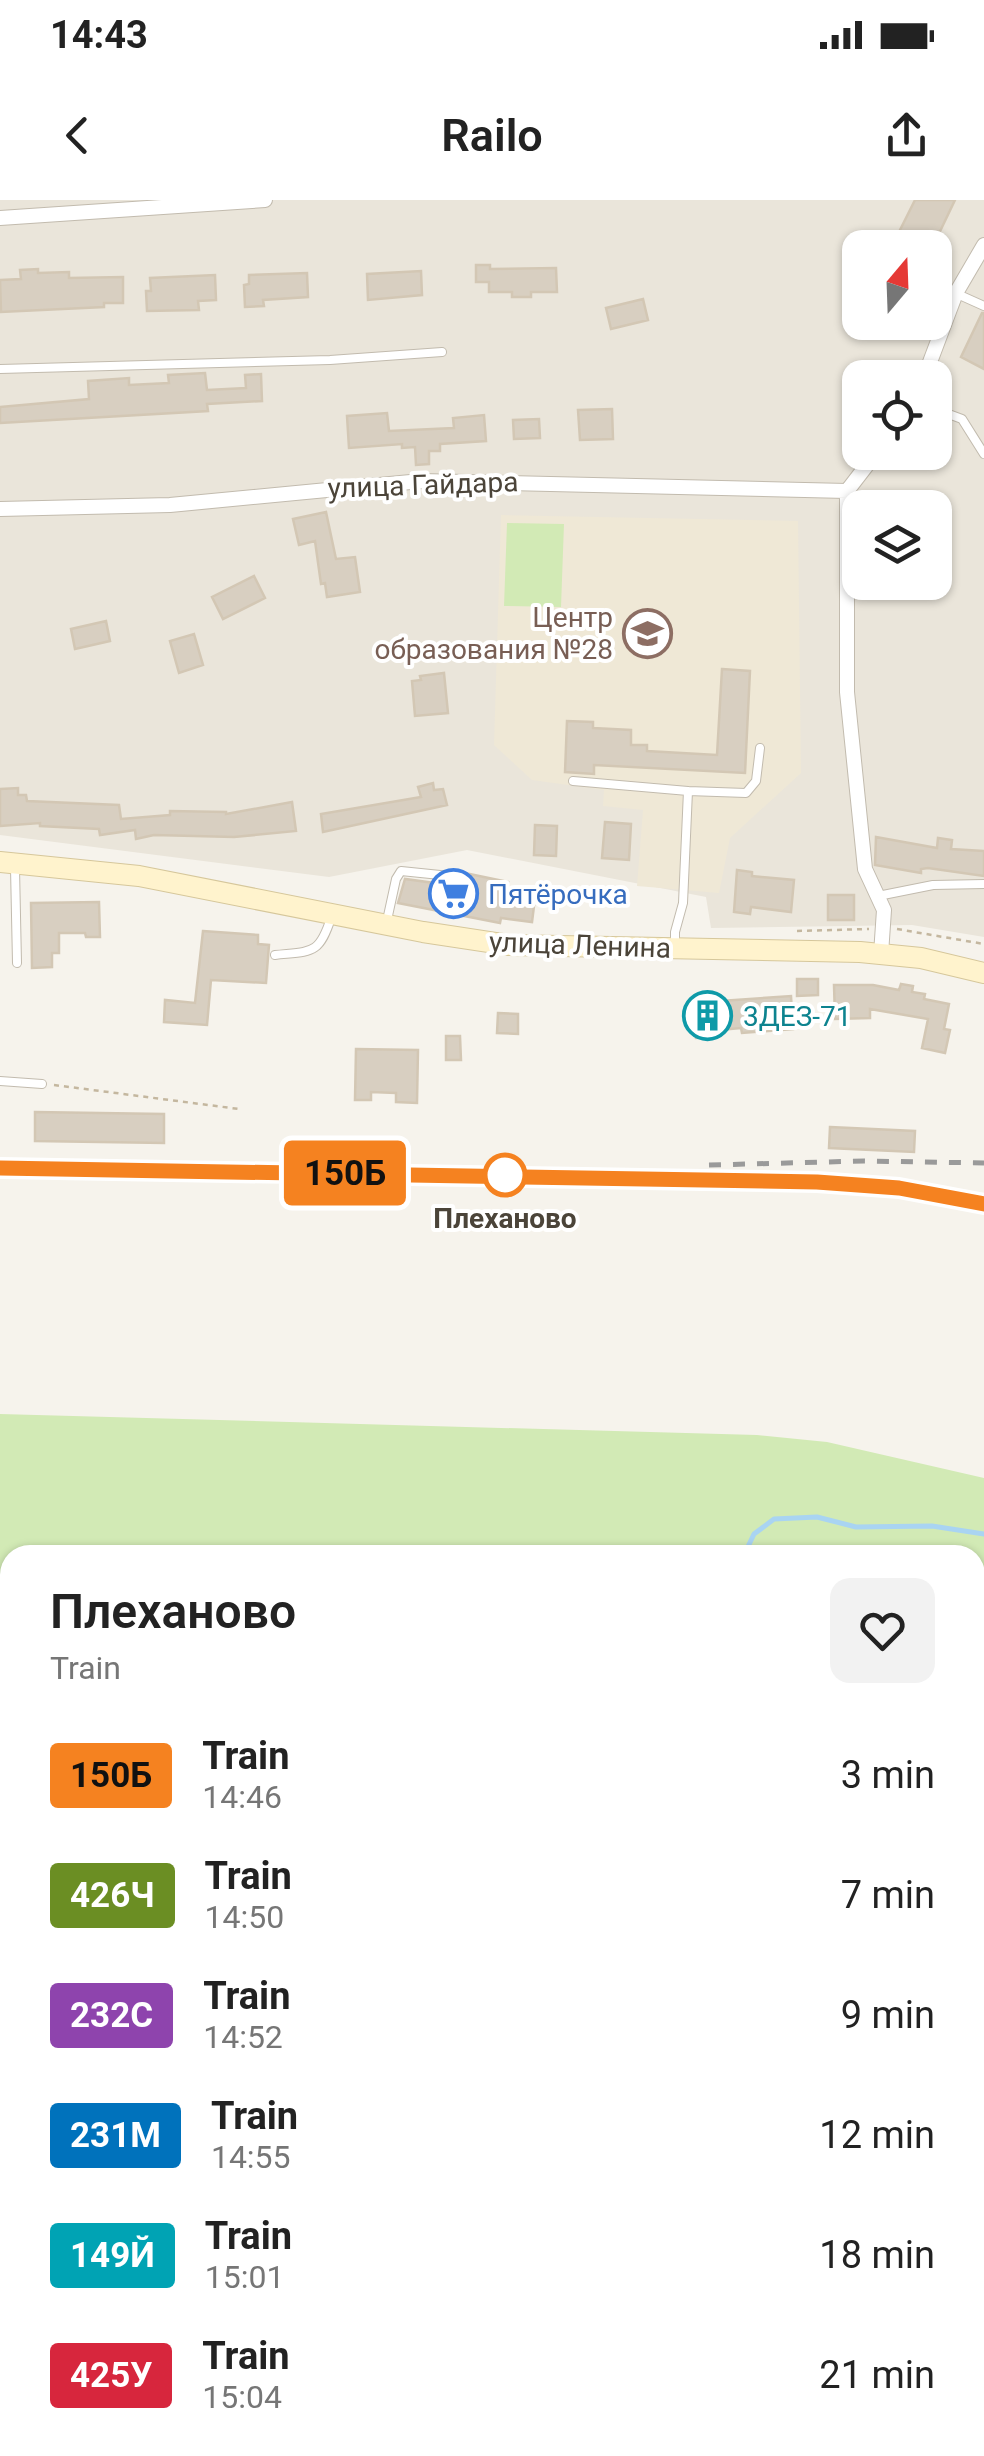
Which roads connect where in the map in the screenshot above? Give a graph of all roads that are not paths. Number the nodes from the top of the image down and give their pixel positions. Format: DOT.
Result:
graph roads {
  1 [pos="265,200"];
  2 [pos="207,201"];
  3 [pos="0,218"];
  4 [pos="984,246"];
  5 [pos="952,291"];
  6 [pos="956,293"];
  7 [pos="984,306"];
  8 [pos="442,352"];
  9 [pos="931,360"];
  10 [pos="0,368"];
  11 [pos="952,415"];
  12 [pos="984,454"];
  13 [pos="842,492"];
  14 [pos="0,509"];
  15 [pos="847,600"];
  16 [pos="760,748"];
  17 [pos="573,781"];
  18 [pos="688,791"];
  19 [pos="8,863"];
  20 [pos="450,876"];
  21 [pos="984,884"];
  22 [pos="878,896"];
  23 [pos="333,914"];
  24 [pos="386,925"];
  25 [pos="675,949"];
  26 [pos="882,954"];
  27 [pos="276,956"];
  28 [pos="17,963"];
  29 [pos="984,973"];
  30 [pos="0,1082"];
  31 [pos="42,1084"];
  1 -- 2 [label="street"];
  2 -- 3 [label="street"];
  4 -- 6 [label="street"];
  5 -- 6 [label="lane"];
  6 -- 7 [label="lane"];
  6 -- 9 [label="street"];
  8 -- 10 [label="lane"];
  11 -- 12 [label="lane"];
  13 -- 14 [label="street, улица Гайдара"];
  15 -- 22 [label="street"];
  16 -- 18 [label="lane"];
  17 -- 18 [label="lane"];
  18 -- 25 [label="lane"];
  19 -- 23 [label="main road, улица Ленина"];
  19 -- 28 [label="lane"];
  20 -- 24 [label="lane"];
  21 -- 22 [label="lane"];
  22 -- 26 [label="street"];
  23 -- 24 [label="main road, улица Ленина"];
  23 -- 27 [label="lane"];
  24 -- 25 [label="main road, улица Ленина"];
  25 -- 26 [label="main road, улица Ленина"];
  26 -- 29 [label="main road, улица Ленина"];
  30 -- 31 [label="lane"];
}
